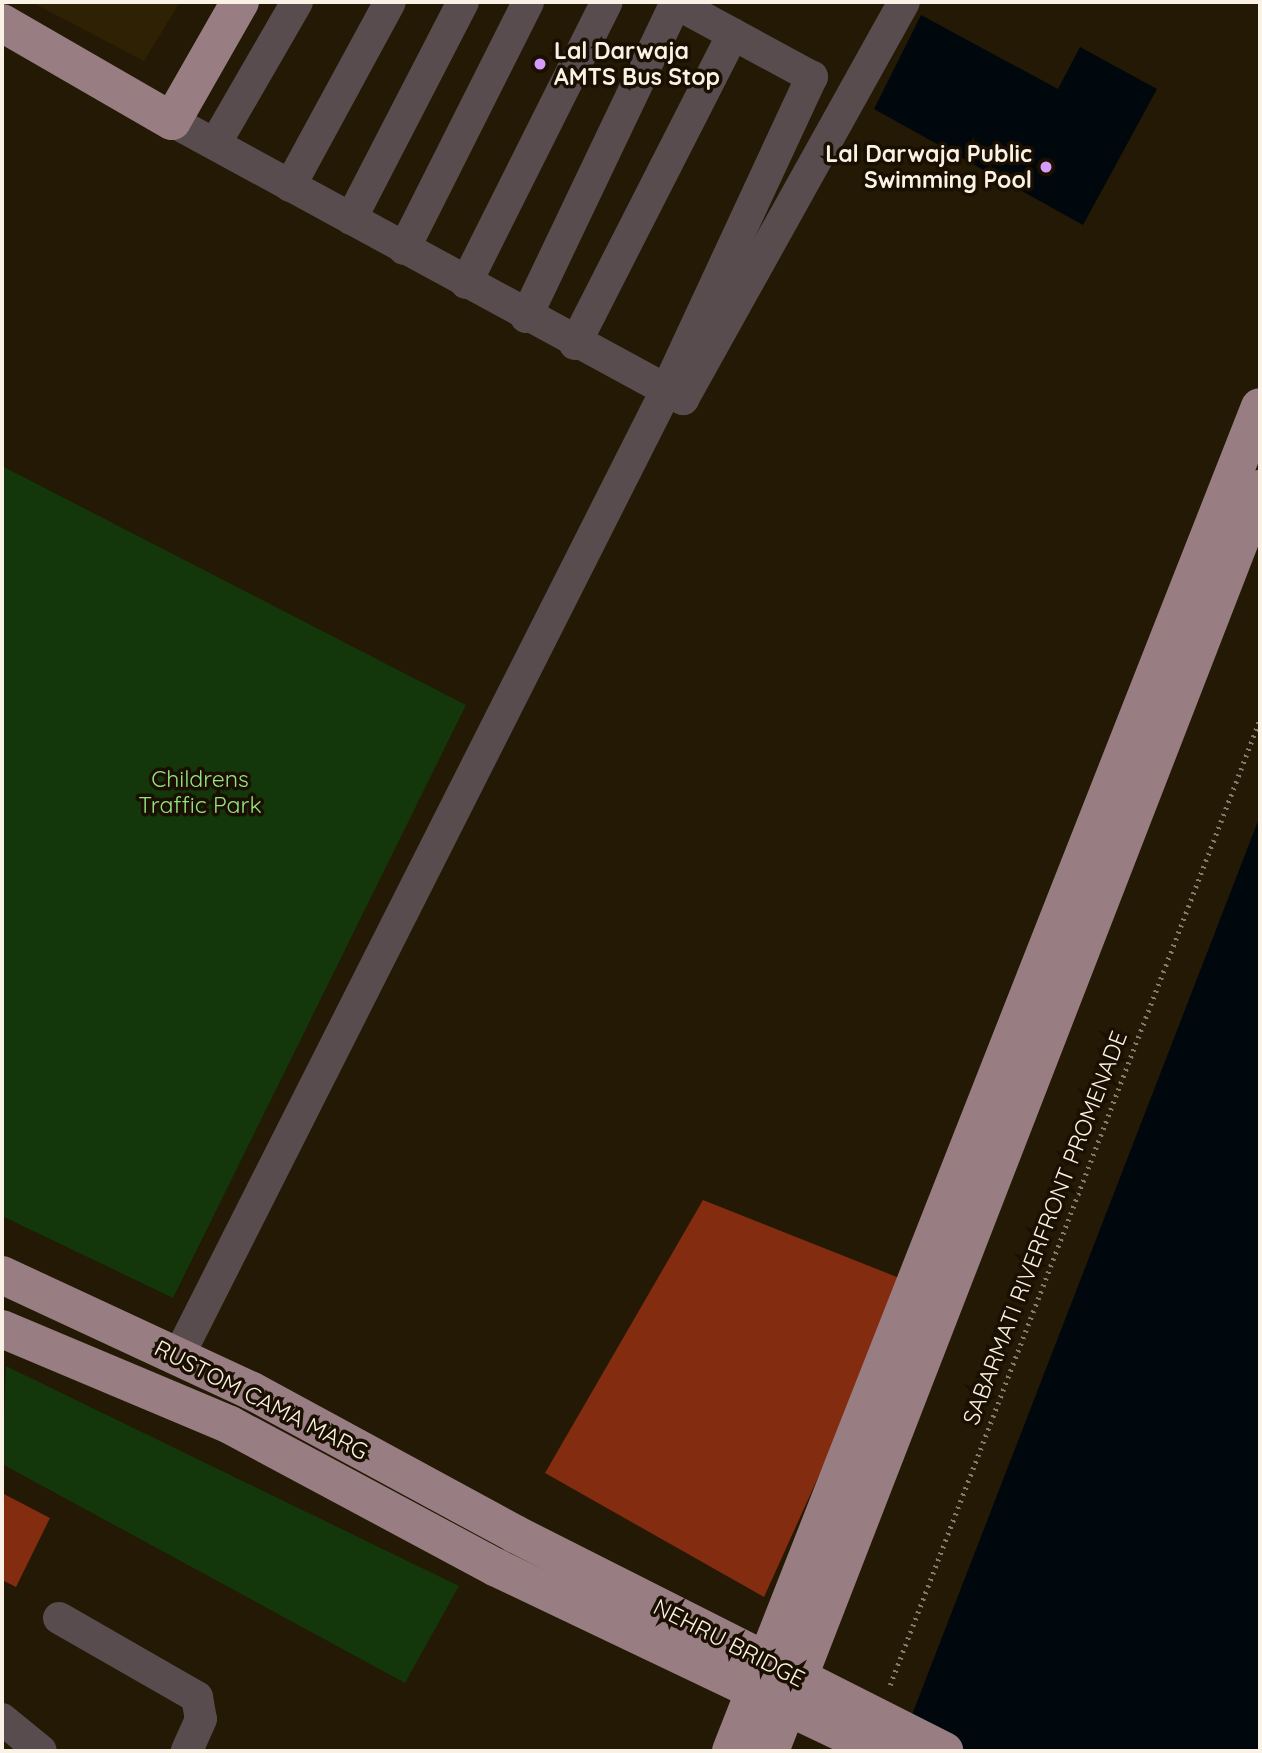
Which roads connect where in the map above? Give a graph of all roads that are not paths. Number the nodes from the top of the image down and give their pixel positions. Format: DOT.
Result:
graph roads {
  1 [pos="240,2"];
  2 [pos="297,2"];
  3 [pos="390,2"];
  4 [pos="463,2"];
  5 [pos="528,2"];
  6 [pos="607,2"];
  7 [pos="675,2"];
  8 [pos="904,2"];
  9 [pos="2,23"];
  10 [pos="733,34"];
  11 [pos="172,121"];
  12 [pos="215,145"];
  13 [pos="290,186"];
  14 [pos="351,219"];
  15 [pos="404,249"];
  16 [pos="466,283"];
  17 [pos="526,317"];
  18 [pos="575,344"];
  19 [pos="665,393"];
  20 [pos="1260,407"];
  21 [pos="1260,489"];
  22 [pos="2,1275"];
  23 [pos="2,1329"];
  24 [pos="2,1346"];
  25 [pos="46,1349"];
  26 [pos="178,1357"];
  27 [pos="515,1534"];
  28 [pos="495,1567"];
  29 [pos="59,1618"];
  30 [pos="2,1718"];
  31 [pos="746,1745"];
  32 [pos="41,1751"];
  33 [pos="187,1751"];
  34 [pos="880,1751"];
  35 [pos="944,1751"];
  1 -- 11 [label="main road"];
  2 -- 12 [label="street"];
  3 -- 13 [label="street"];
  4 -- 14 [label="street"];
  5 -- 15 [label="street"];
  6 -- 16 [label="street"];
  7 -- 10 [label="street"];
  7 -- 17 [label="street"];
  8 -- 19 [label="street"];
  9 -- 11 [label="main road"];
  10 -- 18 [label="street"];
  10 -- 19 [label="street"];
  11 -- 12 [label="street"];
  12 -- 13 [label="street"];
  13 -- 14 [label="street"];
  14 -- 15 [label="street"];
  15 -- 16 [label="street"];
  16 -- 17 [label="street"];
  17 -- 18 [label="street"];
  18 -- 19 [label="street"];
  19 -- 26 [label="street"];
  20 -- 31 [label="main road"];
  21 -- 31 [label="main road"];
  22 -- 26 [label="main road, RUSTOM CAMA MARG"];
  23 -- 25 [label="main road, RUSTOM CAMA MARG"];
  24 -- 25 [label="street"];
  25 -- 28 [label="main road, RUSTOM CAMA MARG"];
  26 -- 27 [label="main road, RUSTOM CAMA MARG"];
  27 -- 35 [label="main road, NEHRU BRIDGE, bridge"];
  28 -- 34 [label="main road, NEHRU BRIDGE, bridge"];
  29 -- 33 [label="street"];
  30 -- 32 [label="street"];
}
